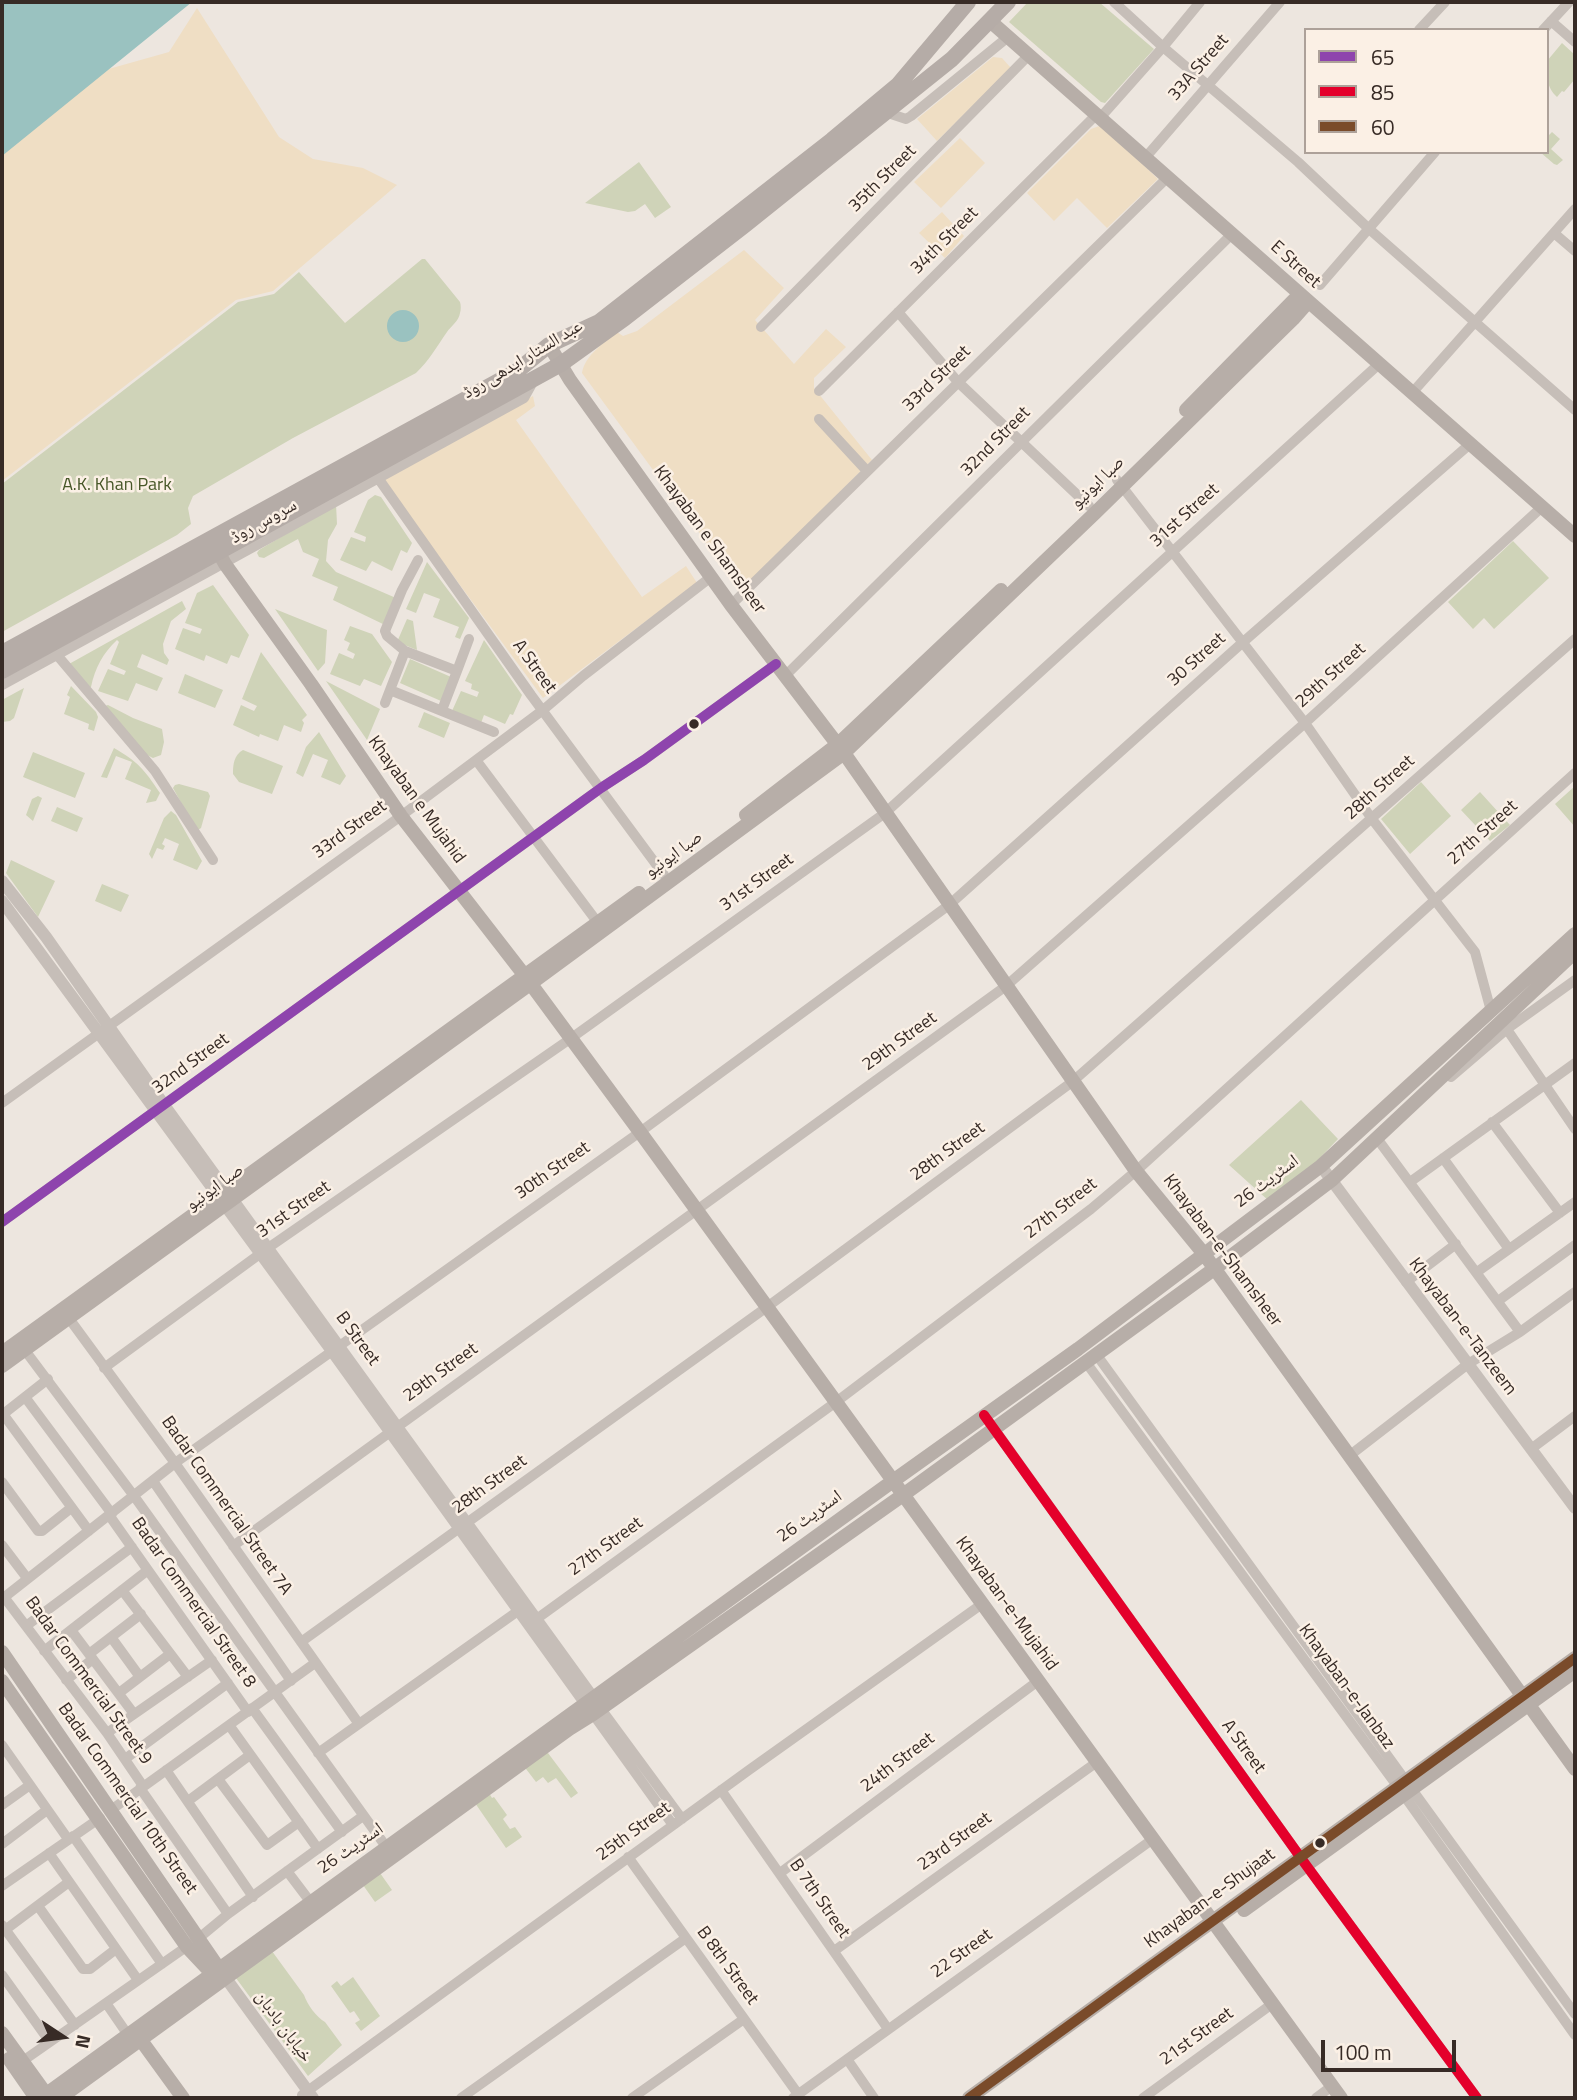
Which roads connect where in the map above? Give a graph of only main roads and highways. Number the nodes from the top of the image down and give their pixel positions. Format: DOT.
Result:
graph roads {
  1 [pos="968,2"];
  2 [pos="1008,2"];
  3 [pos="990,21"];
  4 [pos="942,33"];
  5 [pos="962,49"];
  6 [pos="1304,298"];
  7 [pos="549,345"];
  8 [pos="526,363"];
  9 [pos="561,364"];
  10 [pos="535,379"];
  11 [pos="1120,483"];
  12 [pos="1575,536"];
  13 [pos="218,552"];
  14 [pos="2,653"];
  15 [pos="2,671"];
  16 [pos="841,748"];
  17 [pos="1575,934"];
  18 [pos="1575,952"];
  19 [pos="527,980"];
  20 [pos="1500,1020"];
  21 [pos="640,1132"];
  22 [pos="1204,1254"];
  23 [pos="1214,1269"];
  24 [pos="65,1314"];
  25 [pos="2,1353"];
  26 [pos="2,1366"];
  27 [pos="893,1480"];
  28 [pos="903,1495"];
  29 [pos="2,1653"];
  30 [pos="1575,1658"];
  31 [pos="1575,1671"];
  32 [pos="2,1681"];
  33 [pos="1527,1701"];
  34 [pos="593,1706"];
  35 [pos="1575,1769"];
  36 [pos="105,1814"];
  37 [pos="313,1907"];
  38 [pos="1215,1925"];
  39 [pos="219,1975"];
  40 [pos="2,2033"];
  41 [pos="134,2037"];
  42 [pos="2,2049"];
  43 [pos="18,2064"];
  44 [pos="1336,2092"];
  45 [pos="46,2097"];
  46 [pos="173,2098"];
  47 [pos="183,2098"];
  48 [pos="969,2098"];
  49 [pos="985,2098"];
  1 -- 4 [label="main road, عبد الستار ایدھی روڈ"];
  2 -- 3 [label="main road, عبد الستار ایدھی روڈ"];
  3 -- 5 [label="main road, عبد الستار ایدھی روڈ"];
  3 -- 6 [label="main road, E Street"];
  4 -- 5 [label="main road"];
  4 -- 7 [label="main road, عبد الستار ایدھی روڈ"];
  5 -- 9 [label="main road, عبد الستار ایدھی روڈ"];
  6 -- 11 [label="main road, صبا ایونیو"];
  6 -- 12 [label="main road, E Street"];
  7 -- 8 [label="main road, عبد الستار ایدھی روڈ"];
  7 -- 9 [label="main road, Khayaban e Shamsheer"];
  8 -- 10 [label="main road"];
  8 -- 13 [label="main road, عبد الستار ایدھی روڈ"];
  9 -- 10 [label="main road, عبد الستار ایدھی روڈ"];
  9 -- 16 [label="main road, Khayaban e Shamsheer"];
  10 -- 13 [label="main road, عبد الستار ایدھی روڈ"];
  11 -- 16 [label="main road, صبا ایونیو"];
  11 -- 16 [label="main road, صبا ایونیو"];
  13 -- 14 [label="main road, عبد الستار ایدھی روڈ"];
  13 -- 15 [label="main road, عبد الستار ایدھی روڈ"];
  13 -- 19 [label="main road, Khayaban e Mujahid"];
  16 -- 19 [label="main road, صبا ایونیو"];
  16 -- 19 [label="main road, صبا ایونیو"];
  16 -- 22 [label="main road, Khayaban-e-Shamsheer"];
  17 -- 20 [label="main road, اسٹریٹ 26"];
  18 -- 20 [label="main road, اسٹریٹ 26"];
  19 -- 21 [label="main road, Khayaban e Mujahid"];
  19 -- 24 [label="main road, صبا ایونیو"];
  20 -- 22 [label="main road, اسٹریٹ 26"];
  20 -- 23 [label="main road, اسٹریٹ 26"];
  21 -- 27 [label="main road, Khayaban-e-Mujahid"];
  22 -- 23 [label="main road, Khayaban-e-Shamsheer"];
  22 -- 27 [label="main road, اسٹریٹ 26"];
  23 -- 28 [label="main road, اسٹریٹ 26"];
  23 -- 33 [label="main road, Khayaban-e-Shamsheer"];
  24 -- 25 [label="main road, صبا ایونیو"];
  24 -- 26 [label="main road, صبا ایونیو"];
  27 -- 28 [label="main road, Khayaban-e-Mujahid"];
  27 -- 34 [label="main road, اسٹریٹ 26"];
  28 -- 34 [label="main road, اسٹریٹ 26"];
  28 -- 38 [label="main road, Khayaban-e-Mujahid"];
  29 -- 36 [label="main road, Badar Commercial 10th Street"];
  30 -- 33 [label="main road, Khayaban-e-Shujaat"];
  31 -- 33 [label="main road, Khayaban-e-Shujaat"];
  32 -- 36 [label="main road, Badar Commercial 10th Street"];
  33 -- 35 [label="main road, Khayaban-e-Shamsheer"];
  33 -- 38 [label="main road, Khayaban-e-Shujaat"];
  34 -- 37 [label="main road, اسٹریٹ 26"];
  34 -- 37 [label="main road, اسٹریٹ 26"];
  36 -- 39 [label="main road, Badar Commercial 10th Street"];
  37 -- 39 [label="main road, اسٹریٹ 26"];
  38 -- 44 [label="main road, Khayaban-e-Mujahid"];
  38 -- 48 [label="main road, Khayaban-e-Shujaat"];
  38 -- 49 [label="main road, Khayaban-e-Shujaat"];
  39 -- 41 [label="main road, اسٹریٹ 26"];
  40 -- 43 [label="main road"];
  41 -- 45 [label="main road, اسٹریٹ 26"];
  41 -- 46 [label="main road"];
  41 -- 47 [label="main road"];
  42 -- 43 [label="main road"];
  43 -- 45 [label="main road"];
}
